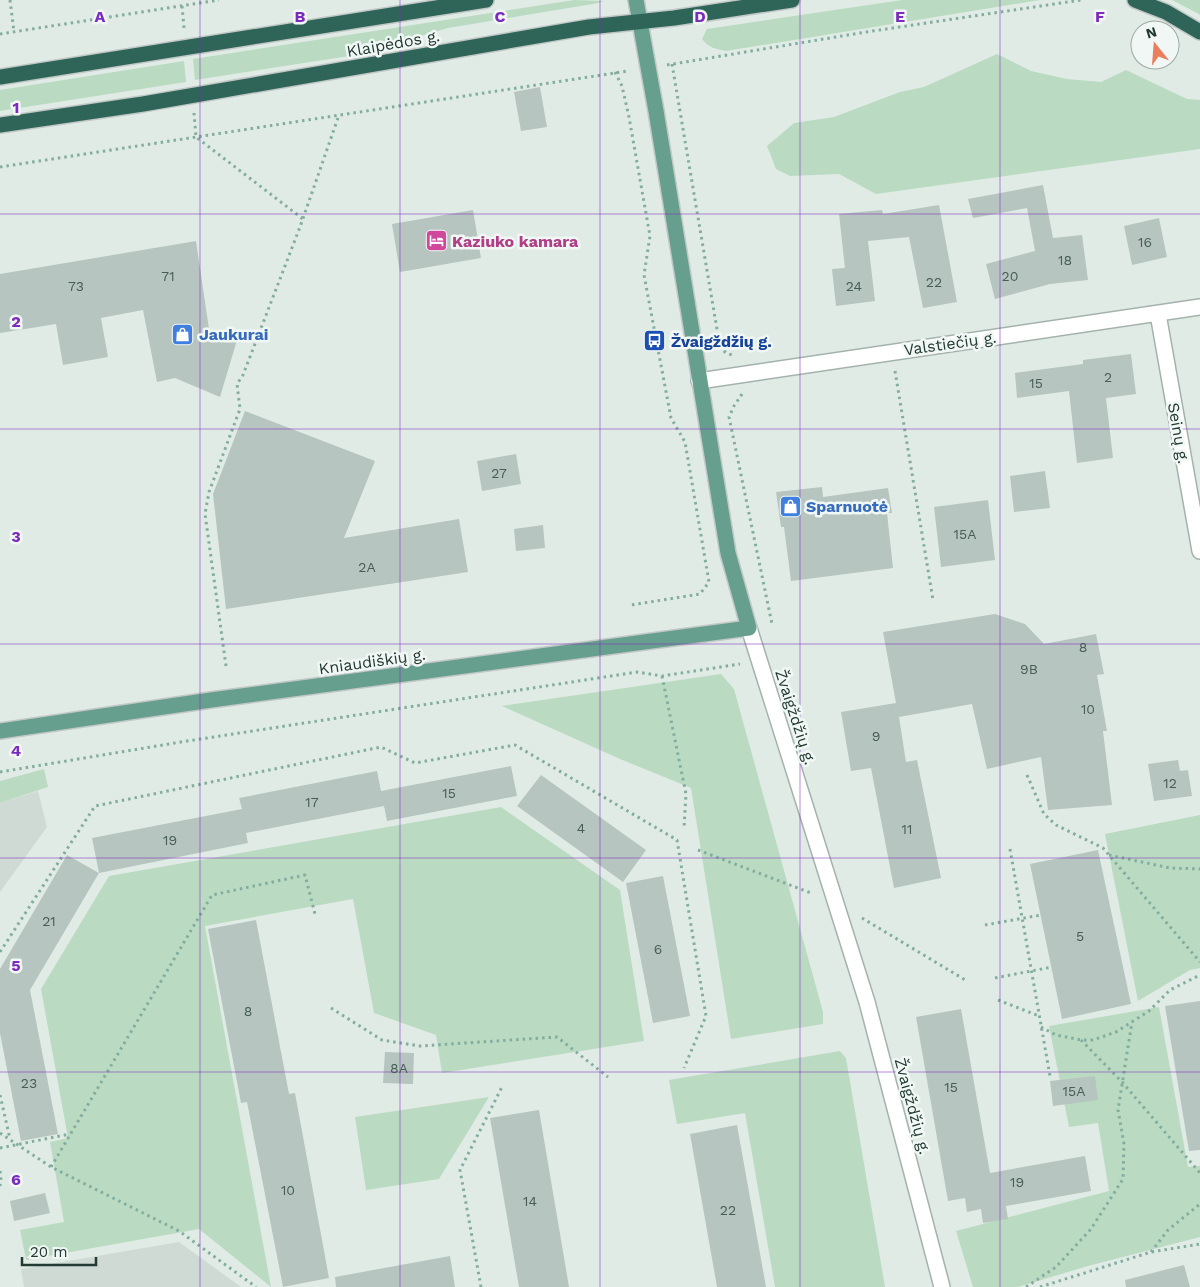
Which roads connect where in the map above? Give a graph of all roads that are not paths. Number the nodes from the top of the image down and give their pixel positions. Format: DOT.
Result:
graph roads {
  1 [pos="486,0"];
  2 [pos="636,0"];
  3 [pos="792,0"];
  4 [pos="1135,0"];
  5 [pos="640,22"];
  6 [pos="1200,32"];
  7 [pos="0,77"];
  8 [pos="0,125"];
  9 [pos="1200,307"];
  10 [pos="1158,314"];
  11 [pos="699,381"];
  12 [pos="1200,551"];
  13 [pos="749,628"];
  14 [pos="0,731"];
  15 [pos="942,1287"];
  1 -- 7 [label="highway, Klaipėdos g."];
  2 -- 5 [label="main road, Žvaigždžių g."];
  3 -- 5 [label="highway, Klaipėdos g."];
  4 -- 6 [label="highway"];
  5 -- 8 [label="highway, Klaipėdos g."];
  5 -- 11 [label="main road, Žvaigždžių g."];
  9 -- 10 [label="street, Valstiečių g."];
  10 -- 11 [label="street, Valstiečių g."];
  10 -- 12 [label="street, Seinų g."];
  11 -- 13 [label="main road, Žvaigždžių g."];
  13 -- 14 [label="main road, Kniaudiškių g."];
  13 -- 15 [label="street, Žvaigždžių g."];
}
